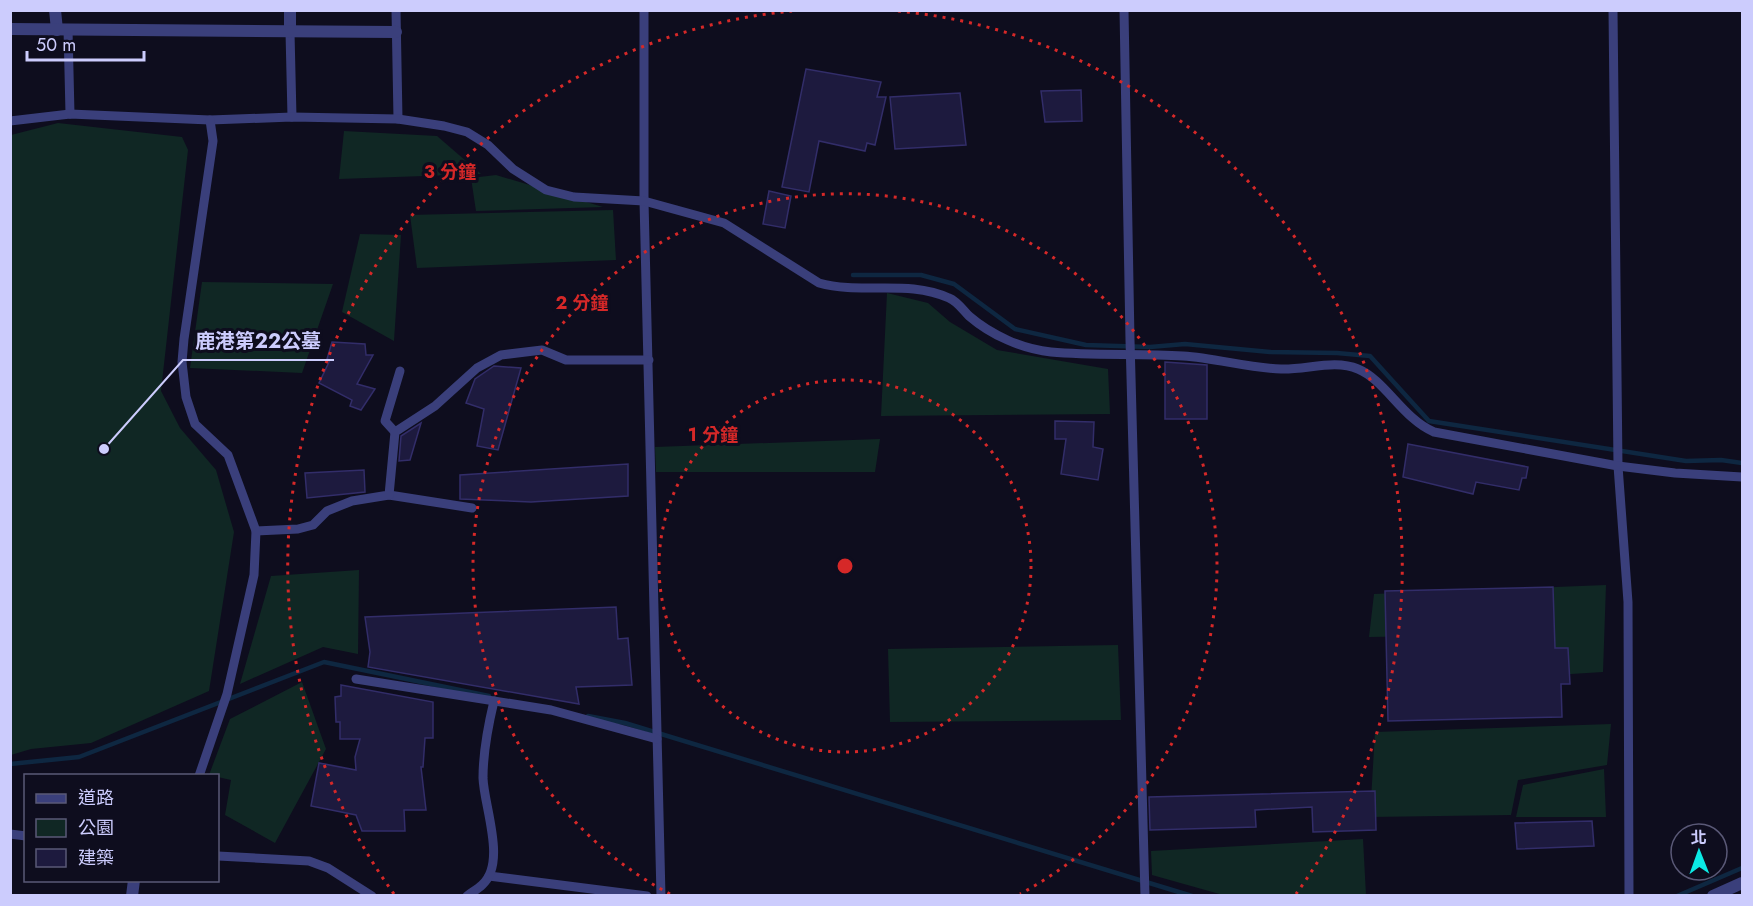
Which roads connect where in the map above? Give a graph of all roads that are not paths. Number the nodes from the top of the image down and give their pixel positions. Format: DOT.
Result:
graph roads {
  1 [pos="55,10"];
  2 [pos="290,10"];
  3 [pos="396,10"];
  4 [pos="644,10"];
  5 [pos="1124,10"];
  6 [pos="1613,10"];
  7 [pos="10,29"];
  8 [pos="63,29"];
  9 [pos="290,32"];
  10 [pos="396,32"];
  11 [pos="70,114"];
  12 [pos="292,117"];
  13 [pos="398,119"];
  14 [pos="210,120"];
  15 [pos="10,121"];
  16 [pos="644,201"];
  17 [pos="1130,356"];
  18 [pos="649,360"];
  19 [pos="400,371"];
  20 [pos="395,432"];
  21 [pos="1618,466"];
  22 [pos="1743,477"];
  23 [pos="389,495"];
  24 [pos="472,508"];
  25 [pos="256,531"];
  26 [pos="356,679"];
  27 [pos="494,701"];
  28 [pos="657,739"];
  29 [pos="200,774"];
  30 [pos="219,856"];
  31 [pos="489,876"];
  32 [pos="1743,883"];
  33 [pos="1145,891"];
  34 [pos="372,896"];
  35 [pos="467,896"];
  36 [pos="647,896"];
  37 [pos="661,896"];
  38 [pos="1629,896"];
  39 [pos="1713,896"];
  1 -- 8 [label="street"];
  2 -- 9 [label="street"];
  3 -- 10 [label="lane"];
  4 -- 16 [label="lane"];
  5 -- 17 [label="lane"];
  6 -- 21 [label="lane"];
  7 -- 8 [label="street"];
  8 -- 9 [label="street"];
  8 -- 11 [label="lane"];
  9 -- 10 [label="street"];
  9 -- 12 [label="lane"];
  10 -- 13 [label="lane"];
  11 -- 14 [label="lane"];
  11 -- 15 [label="lane"];
  12 -- 13 [label="lane"];
  12 -- 14 [label="lane"];
  13 -- 16 [label="lane"];
  14 -- 25 [label="lane"];
  16 -- 17 [label="lane"];
  16 -- 18 [label="lane"];
  17 -- 21 [label="lane"];
  17 -- 33 [label="lane"];
  18 -- 20 [label="lane"];
  18 -- 28 [label="lane"];
  19 -- 20 [label="lane"];
  20 -- 23 [label="lane"];
  21 -- 22 [label="lane"];
  21 -- 38 [label="lane"];
  23 -- 24 [label="lane"];
  23 -- 25 [label="lane"];
  25 -- 29 [label="lane"];
  26 -- 27 [label="lane"];
  27 -- 28 [label="lane"];
  27 -- 31 [label="lane"];
  28 -- 37 [label="lane"];
  30 -- 34 [label="lane"];
  31 -- 35 [label="lane"];
  31 -- 36 [label="lane"];
  32 -- 39 [label="street"];
}
